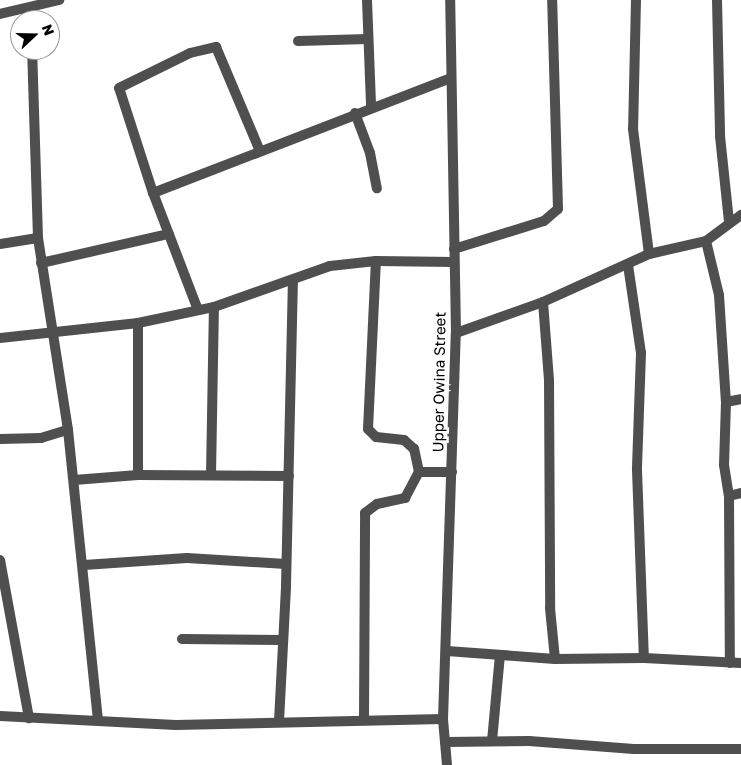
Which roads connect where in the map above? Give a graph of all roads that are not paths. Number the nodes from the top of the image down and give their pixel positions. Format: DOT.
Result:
graph roads {
  1 [pos="59,0"];
  2 [pos="367,0"];
  3 [pos="450,0"];
  4 [pos="552,0"];
  5 [pos="636,0"];
  6 [pos="717,0"];
  7 [pos="30,8"];
  8 [pos="0,14"];
  9 [pos="368,39"];
  10 [pos="298,41"];
  11 [pos="32,60"];
  12 [pos="451,78"];
  13 [pos="371,106"];
  14 [pos="355,113"];
  15 [pos="260,152"];
  16 [pos="377,188"];
  17 [pos="153,193"];
  18 [pos="741,215"];
  19 [pos="729,222"];
  20 [pos="169,234"];
  21 [pos="38,238"];
  22 [pos="706,241"];
  23 [pos="0,244"];
  24 [pos="454,250"];
  25 [pos="650,254"];
  26 [pos="376,261"];
  27 [pos="454,262"];
  28 [pos="42,263"];
  29 [pos="628,265"];
  30 [pos="294,280"];
  31 [pos="543,302"];
  32 [pos="214,307"];
  33 [pos="198,310"];
  34 [pos="138,323"];
  35 [pos="456,332"];
  36 [pos="52,334"];
  37 [pos="0,338"];
  38 [pos="741,399"];
  39 [pos="726,402"];
  40 [pos="68,430"];
  41 [pos="0,439"];
  42 [pos="419,472"];
  43 [pos="452,472"];
  44 [pos="138,475"];
  45 [pos="211,476"];
  46 [pos="289,476"];
  47 [pos="74,480"];
  48 [pos="741,494"];
  49 [pos="729,496"];
  50 [pos="0,560"];
  51 [pos="286,564"];
  52 [pos="84,565"];
  53 [pos="736,587"];
  54 [pos="182,639"];
  55 [pos="282,640"];
  56 [pos="447,651"];
  57 [pos="500,655"];
  58 [pos="644,658"];
  59 [pos="555,659"];
  60 [pos="736,663"];
  61 [pos="0,716"];
  62 [pos="29,718"];
  63 [pos="98,718"];
  64 [pos="442,719"];
  65 [pos="364,720"];
  66 [pos="279,721"];
  67 [pos="492,741"];
  68 [pos="445,742"];
  69 [pos="741,748"];
  70 [pos="447,765"];
  1 -- 7 [label="street"];
  2 -- 9 [label="street"];
  3 -- 12 [label="street, Upper Owina Street"];
  4 -- 24 [label="street"];
  5 -- 25 [label="street"];
  6 -- 19 [label="street"];
  7 -- 8 [label="street"];
  9 -- 10 [label="street"];
  9 -- 13 [label="street"];
  11 -- 21 [label="street"];
  12 -- 13 [label="street"];
  12 -- 24 [label="street, Upper Owina Street"];
  13 -- 14 [label="street"];
  14 -- 15 [label="street"];
  14 -- 16 [label="street"];
  15 -- 17 [label="street"];
  15 -- 17 [label="street"];
  17 -- 20 [label="street"];
  18 -- 19 [label="street"];
  19 -- 22 [label="street"];
  20 -- 28 [label="street"];
  20 -- 33 [label="street"];
  21 -- 23 [label="street"];
  21 -- 28 [label="street"];
  22 -- 25 [label="street"];
  22 -- 39 [label="street"];
  24 -- 27 [label="street, Upper Owina Street"];
  25 -- 29 [label="street"];
  26 -- 27 [label="street"];
  26 -- 30 [label="street"];
  26 -- 42 [label="street"];
  27 -- 35 [label="street, Upper Owina Street"];
  28 -- 36 [label="street"];
  29 -- 31 [label="street"];
  29 -- 58 [label="street"];
  30 -- 32 [label="street"];
  30 -- 46 [label="street"];
  31 -- 35 [label="street"];
  31 -- 59 [label="street"];
  32 -- 33 [label="street"];
  32 -- 45 [label="street"];
  33 -- 34 [label="street"];
  34 -- 36 [label="street"];
  34 -- 44 [label="street"];
  35 -- 43 [label="street, Upper Owina Street"];
  36 -- 37 [label="street"];
  36 -- 40 [label="street"];
  38 -- 39 [label="street"];
  39 -- 49 [label="street"];
  40 -- 41 [label="street"];
  40 -- 47 [label="street"];
  42 -- 43 [label="street"];
  42 -- 65 [label="street"];
  43 -- 56 [label="street, Upper Owina Street"];
  44 -- 45 [label="street"];
  44 -- 47 [label="street"];
  45 -- 46 [label="street"];
  46 -- 51 [label="street"];
  47 -- 52 [label="street"];
  48 -- 49 [label="street"];
  49 -- 53 [label="street"];
  50 -- 62 [label="street"];
  51 -- 52 [label="street"];
  51 -- 55 [label="street"];
  52 -- 63 [label="street"];
  53 -- 60 [label="street"];
  54 -- 55 [label="street"];
  55 -- 66 [label="street"];
  56 -- 57 [label="street"];
  56 -- 64 [label="street, Upper Owina Street"];
  57 -- 59 [label="street"];
  57 -- 67 [label="street"];
  58 -- 59 [label="street"];
  58 -- 60 [label="street"];
  61 -- 62 [label="street"];
  62 -- 63 [label="street"];
  63 -- 66 [label="street"];
  64 -- 65 [label="street"];
  64 -- 68 [label="street, Upper Owina Street"];
  65 -- 66 [label="street"];
  67 -- 68 [label="street"];
  67 -- 69 [label="street"];
  68 -- 70 [label="street, Upper Owina Street"];
}
